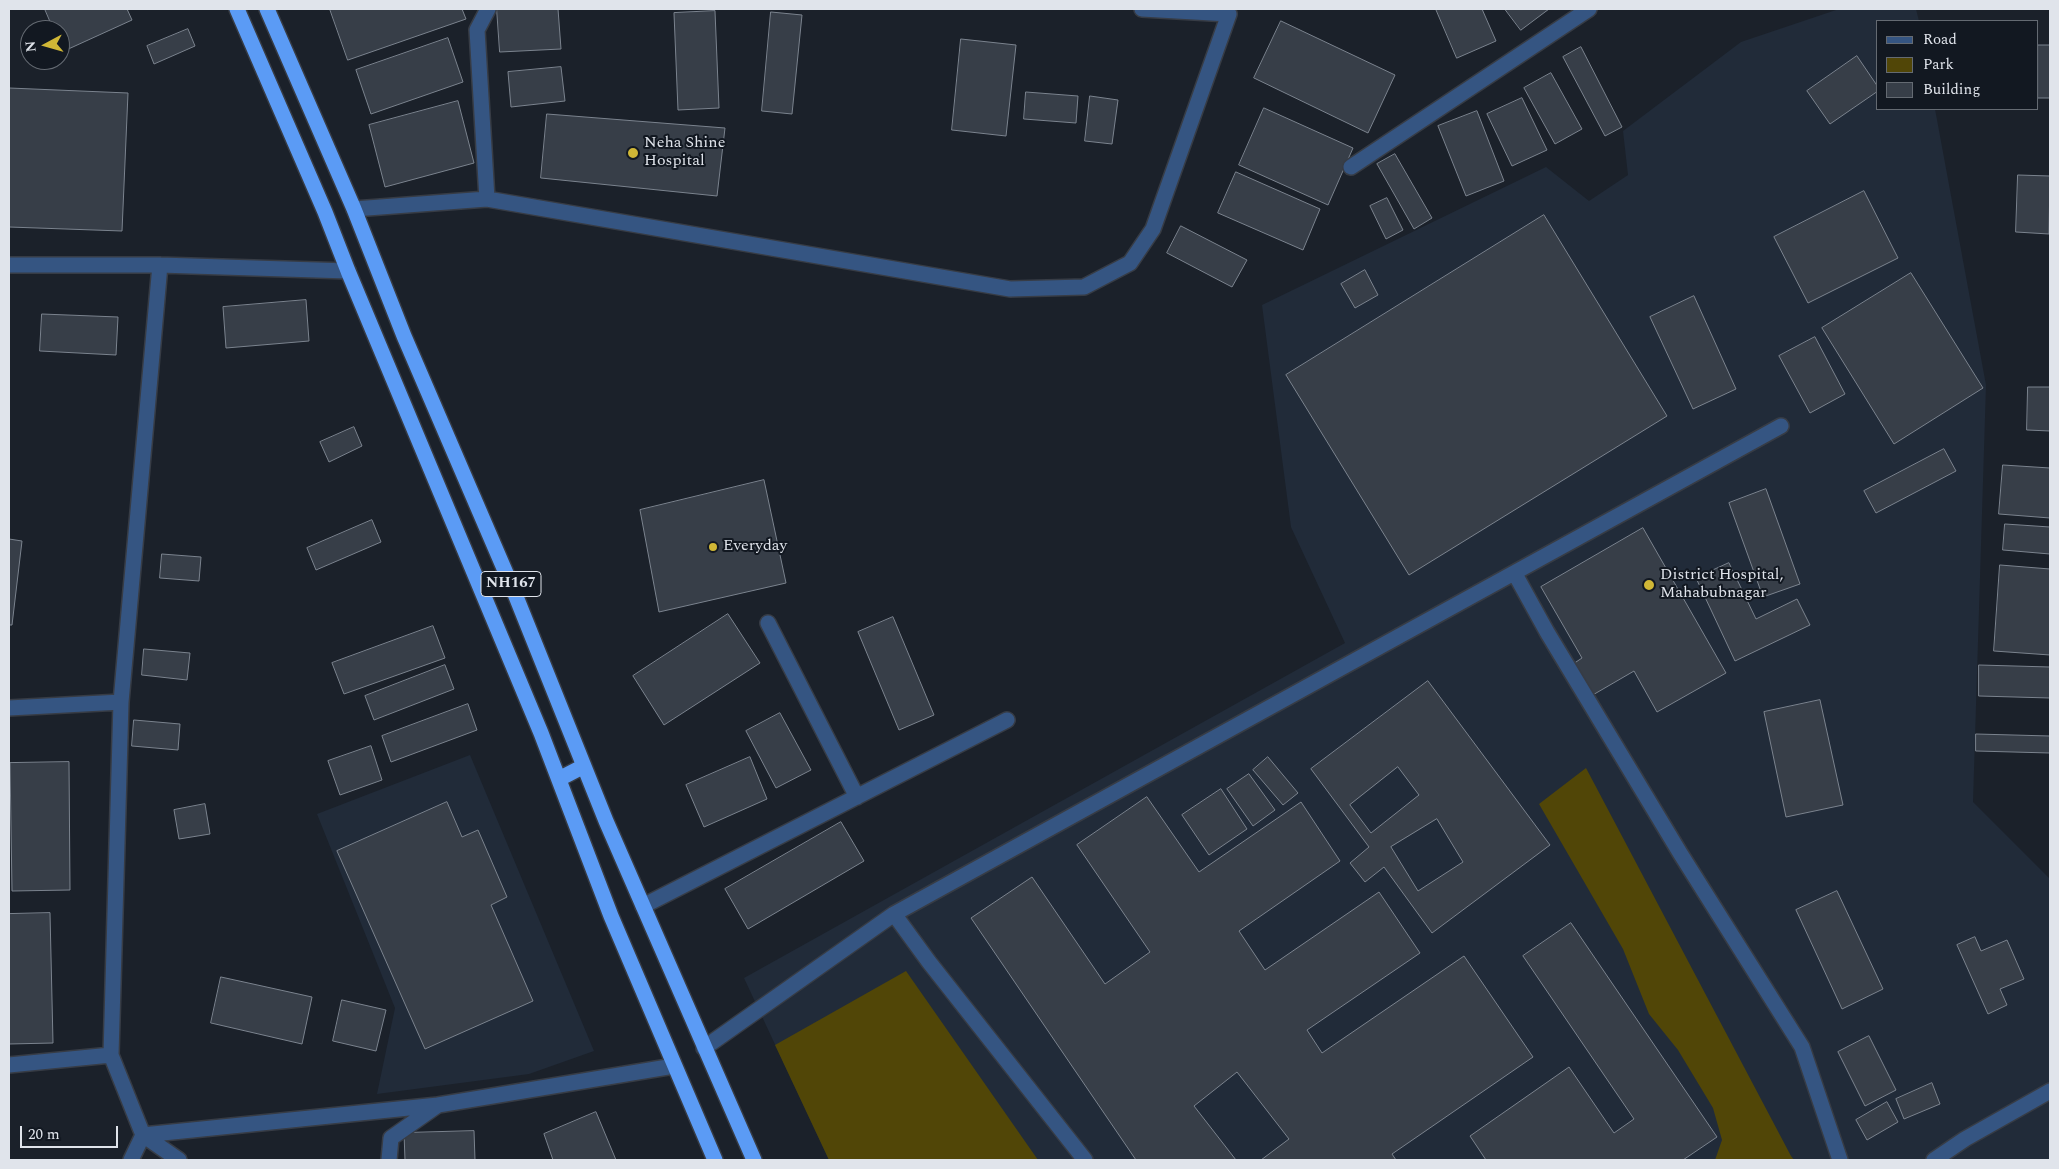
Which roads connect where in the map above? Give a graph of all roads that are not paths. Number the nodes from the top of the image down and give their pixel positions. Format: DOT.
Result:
graph roads {
  1 [pos="237,9"];
  2 [pos="267,9"];
  3 [pos="488,9"];
  4 [pos="1142,9"];
  5 [pos="1589,9"];
  6 [pos="1229,10"];
  7 [pos="1351,167"];
  8 [pos="487,199"];
  9 [pos="354,209"];
  10 [pos="9,265"];
  11 [pos="160,265"];
  12 [pos="348,271"];
  13 [pos="1781,426"];
  14 [pos="1515,574"];
  15 [pos="768,623"];
  16 [pos="121,702"];
  17 [pos="9,708"];
  18 [pos="1007,720"];
  19 [pos="584,766"];
  20 [pos="559,778"];
  21 [pos="857,797"];
  22 [pos="643,906"];
  23 [pos="894,914"];
  24 [pos="704,1048"];
  25 [pos="111,1055"];
  26 [pos="9,1064"];
  27 [pos="674,1066"];
  28 [pos="2050,1091"];
  29 [pos="438,1105"];
  30 [pos="144,1135"];
  31 [pos="131,1160"];
  32 [pos="179,1160"];
  33 [pos="389,1160"];
  34 [pos="716,1160"];
  35 [pos="754,1160"];
  36 [pos="1085,1160"];
  37 [pos="1840,1160"];
  38 [pos="1934,1160"];
  1 -- 12 [label="highway, NH167"];
  2 -- 9 [label="highway, NH167"];
  3 -- 8 [label="street"];
  4 -- 6 [label="street"];
  5 -- 7 [label="street"];
  6 -- 8 [label="street"];
  8 -- 9 [label="street"];
  9 -- 19 [label="highway, NH167"];
  10 -- 11 [label="street"];
  11 -- 12 [label="street"];
  11 -- 16 [label="street"];
  12 -- 20 [label="highway, NH167"];
  13 -- 14 [label="street"];
  14 -- 23 [label="street"];
  14 -- 37 [label="street"];
  15 -- 21 [label="street"];
  16 -- 17 [label="street"];
  16 -- 25 [label="street"];
  18 -- 21 [label="street"];
  19 -- 20 [label="highway"];
  19 -- 22 [label="highway, NH167"];
  20 -- 27 [label="highway, NH167"];
  21 -- 22 [label="street"];
  22 -- 24 [label="highway, NH167"];
  23 -- 24 [label="street"];
  23 -- 36 [label="street"];
  24 -- 35 [label="highway, NH167"];
  25 -- 26 [label="street"];
  25 -- 30 [label="street"];
  27 -- 29 [label="street"];
  27 -- 34 [label="highway, NH167"];
  28 -- 38 [label="street"];
  29 -- 30 [label="street"];
  29 -- 33 [label="street"];
  30 -- 31 [label="street"];
  30 -- 32 [label="street"];
}
